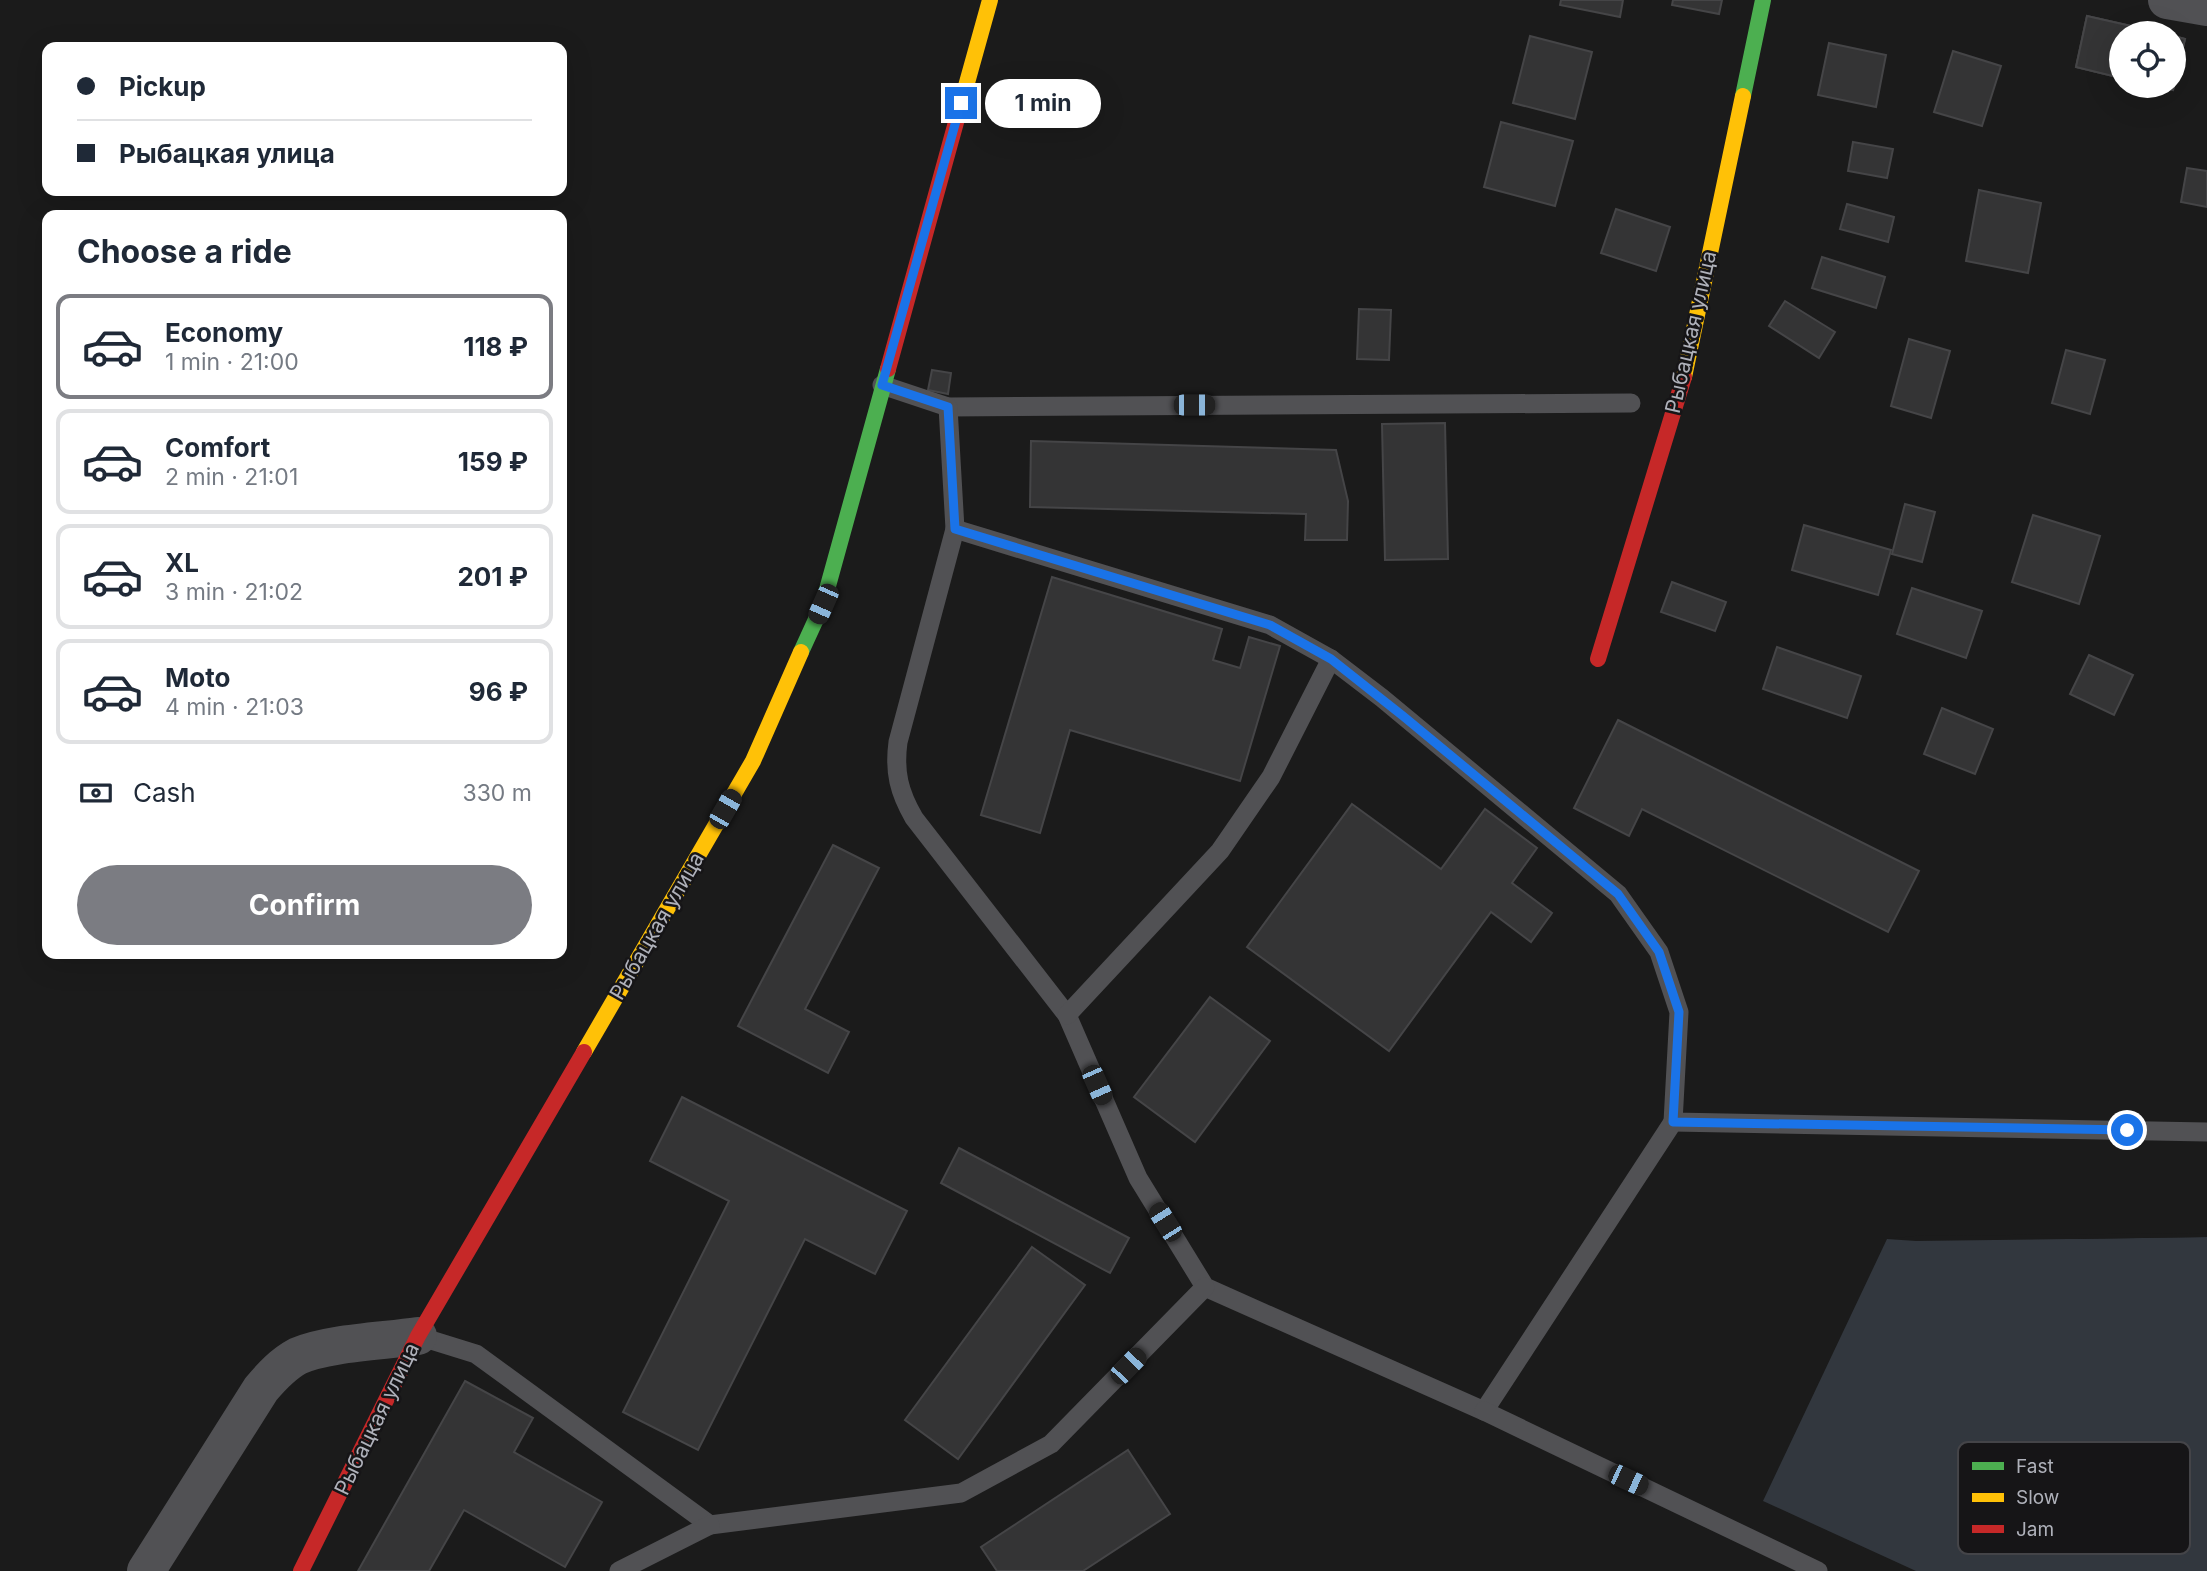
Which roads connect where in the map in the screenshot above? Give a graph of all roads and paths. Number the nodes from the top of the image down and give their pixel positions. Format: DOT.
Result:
graph roads {
  1 [pos="990,0"];
  2 [pos="1763,0"];
  3 [pos="2167,0"];
  4 [pos="2207,7"];
  5 [pos="882,385"];
  6 [pos="1631,403"];
  7 [pos="948,407"];
  8 [pos="955,529"];
  9 [pos="1331,659"];
  10 [pos="1598,659"];
  11 [pos="1067,1015"];
  12 [pos="1673,1122"];
  13 [pos="2207,1132"];
  14 [pos="1205,1287"];
  15 [pos="418,1336"];
  16 [pos="1484,1411"];
  17 [pos="710,1525"];
  18 [pos="146,1571"];
  19 [pos="302,1571"];
  20 [pos="620,1571"];
  21 [pos="1818,1571"];
  1 -- 5 [label="street, Рыбацкая улица"];
  2 -- 10 [label="street, Рыбацкая улица"];
  3 -- 4 [label="street"];
  5 -- 7 [label="lane"];
  5 -- 15 [label="street, Рыбацкая улица"];
  6 -- 7 [label="lane"];
  7 -- 8 [label="lane"];
  8 -- 9 [label="lane"];
  8 -- 11 [label="lane"];
  9 -- 11 [label="lane"];
  9 -- 12 [label="lane"];
  11 -- 14 [label="lane"];
  12 -- 13 [label="lane"];
  12 -- 16 [label="lane"];
  14 -- 16 [label="lane"];
  14 -- 17 [label="lane"];
  15 -- 17 [label="lane"];
  15 -- 18 [label="street"];
  15 -- 19 [label="street, Рыбацкая улица"];
  16 -- 21 [label="lane"];
  17 -- 20 [label="lane"];
}
